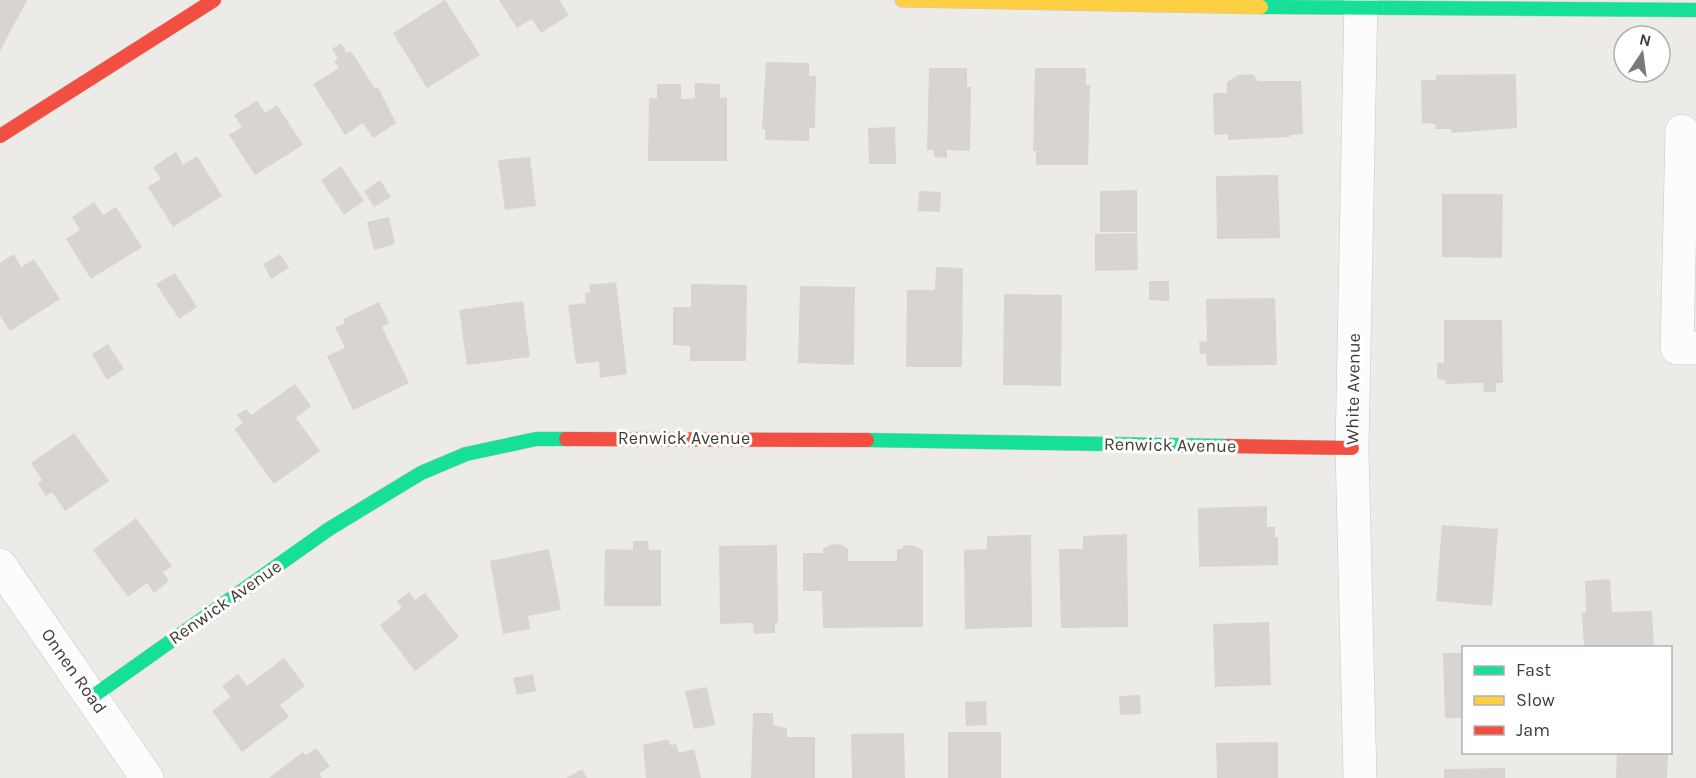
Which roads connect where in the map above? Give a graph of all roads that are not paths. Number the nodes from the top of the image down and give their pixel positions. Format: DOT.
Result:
graph roads {
  1 [pos="214,0"];
  2 [pos="902,0"];
  3 [pos="1361,5"];
  4 [pos="1696,10"];
  5 [pos="1682,131"];
  6 [pos="0,136"];
  7 [pos="1696,348"];
  8 [pos="1352,448"];
  9 [pos="0,565"];
  10 [pos="92,697"];
  11 [pos="147,778"];
  12 [pos="1360,778"];
  1 -- 6 [label="street"];
  2 -- 3 [label="street"];
  3 -- 4 [label="street"];
  3 -- 8 [label="street, White Avenue"];
  5 -- 7 [label="street"];
  8 -- 10 [label="street, Renwick Avenue"];
  8 -- 12 [label="street, White Avenue"];
  9 -- 10 [label="street, Onnen Road"];
  10 -- 11 [label="street, Onnen Road"];
}
